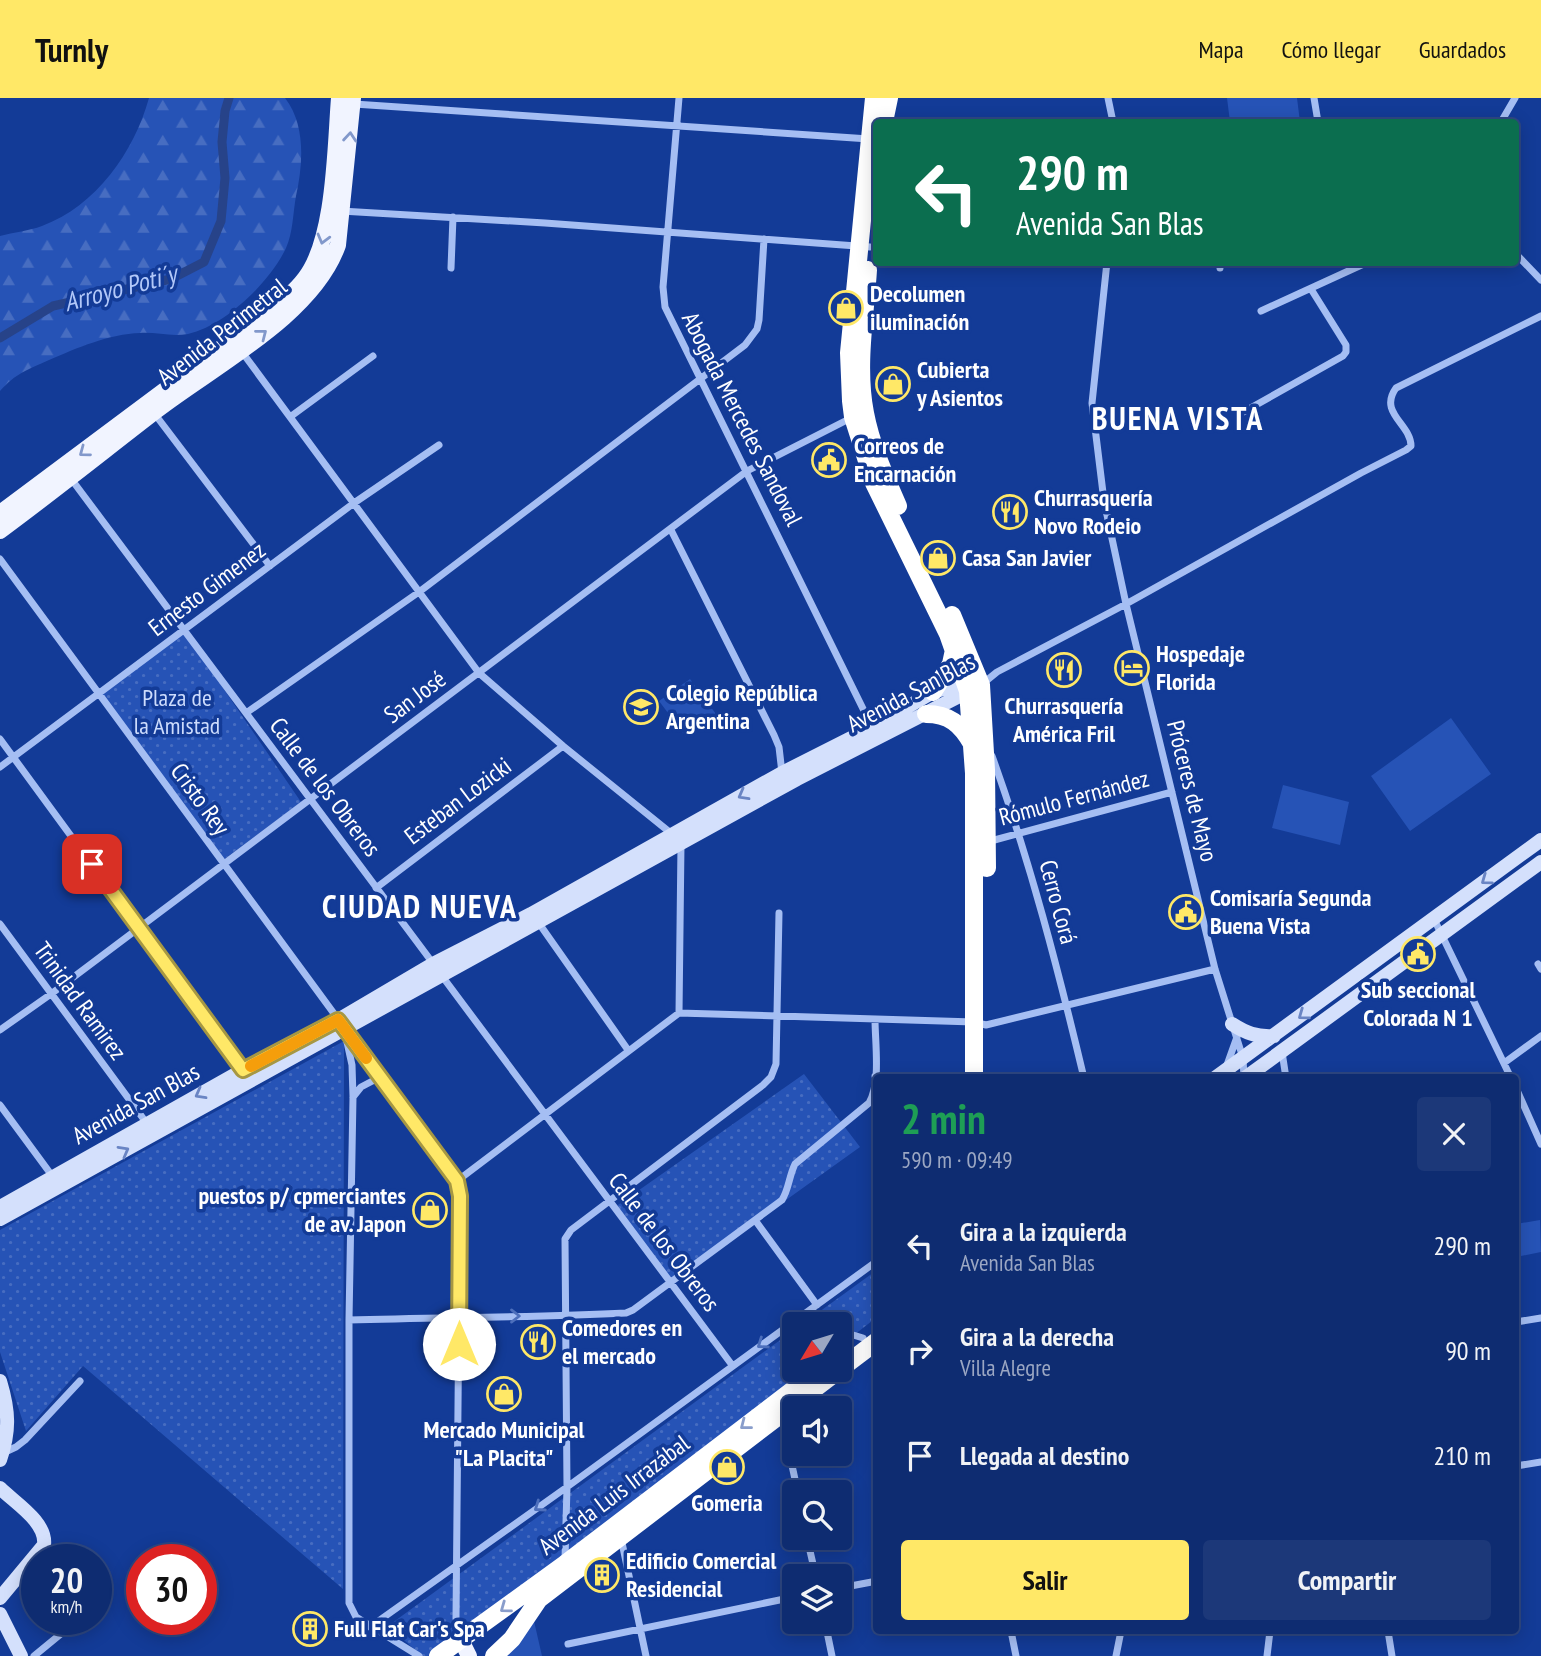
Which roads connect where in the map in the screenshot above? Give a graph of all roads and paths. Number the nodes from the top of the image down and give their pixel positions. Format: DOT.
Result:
graph roads {
  1 [pos="679,98"];
  2 [pos="874,98"];
  3 [pos="889,98"];
  4 [pos="1108,98"];
  5 [pos="1314,98"];
  6 [pos="1515,98"];
  7 [pos="346,100"];
  8 [pos="874,119"];
  9 [pos="885,119"];
  10 [pos="1112,119"];
  11 [pos="1318,119"];
  12 [pos="1503,119"];
  13 [pos="677,125"];
  14 [pos="873,140"];
  15 [pos="873,200"];
  16 [pos="336,211"];
  17 [pos="453,217"];
  18 [pos="667,233"];
  19 [pos="764,239"];
  20 [pos="864,246"];
  21 [pos="1519,257"];
  22 [pos="1107,266"];
  23 [pos="1360,266"];
  24 [pos="451,268"];
  25 [pos="1541,280"];
  26 [pos="1311,289"];
  27 [pos="1261,311"];
  28 [pos="1541,316"];
  29 [pos="236,344"];
  30 [pos="373,356"];
  31 [pos="701,380"];
  32 [pos="150,408"];
  33 [pos="1238,415"];
  34 [pos="859,416"];
  35 [pos="290,417"];
  36 [pos="439,445"];
  37 [pos="747,471"];
  38 [pos="67,473"];
  39 [pos="354,503"];
  40 [pos="0,513"];
  41 [pos="671,530"];
  42 [pos="0,531"];
  43 [pos="0,559"];
  44 [pos="270,566"];
  45 [pos="419,592"];
  46 [pos="1126,604"];
  47 [pos="184,631"];
  48 [pos="954,650"];
  49 [pos="479,673"];
  50 [pos="973,684"];
  51 [pos="933,692"];
  52 [pos="99,693"];
  53 [pos="246,713"];
  54 [pos="926,714"];
  55 [pos="875,732"];
  56 [pos="0,739"];
  57 [pos="979,742"];
  58 [pos="563,746"];
  59 [pos="13,757"];
  60 [pos="0,767"];
  61 [pos="782,773"];
  62 [pos="780,789"];
  63 [pos="1172,792"];
  64 [pos="310,799"];
  65 [pos="1020,833"];
  66 [pos="677,839"];
  67 [pos="1541,840"];
  68 [pos="987,842"];
  69 [pos="1541,862"];
  70 [pos="224,864"];
  71 [pos="376,888"];
  72 [pos="779,913"];
  73 [pos="535,918"];
  74 [pos="1434,919"];
  75 [pos="0,925"];
  76 [pos="139,928"];
  77 [pos="1442,936"];
  78 [pos="437,969"];
  79 [pos="1215,969"];
  80 [pos="51,994"];
  81 [pos="1067,1004"];
  82 [pos="679,1013"];
  83 [pos="778,1016"];
  84 [pos="875,1019"];
  85 [pos="980,1024"];
  86 [pos="341,1025"];
  87 [pos="0,1030"];
  88 [pos="1234,1030"];
  89 [pos="1273,1036"];
  90 [pos="1541,1036"];
  91 [pos="628,1050"];
  92 [pos="1282,1052"];
  93 [pos="1243,1058"];
  94 [pos="1504,1063"];
  95 [pos="875,1074"];
  96 [pos="978,1074"];
  97 [pos="1083,1074"];
  98 [pos="1220,1074"];
  99 [pos="1221,1074"];
  100 [pos="1245,1074"];
  101 [pos="1251,1074"];
  102 [pos="1285,1074"];
  103 [pos="1509,1074"];
  104 [pos="246,1075"];
  105 [pos="380,1077"];
  106 [pos="1519,1095"];
  107 [pos="353,1097"];
  108 [pos="873,1097"];
  109 [pos="0,1105"];
  110 [pos="546,1115"];
  111 [pos="151,1129"];
  112 [pos="1541,1144"];
  113 [pos="56,1181"];
  114 [pos="457,1181"];
  115 [pos="610,1201"];
  116 [pos="0,1207"];
  117 [pos="0,1219"];
  118 [pos="755,1220"];
  119 [pos="873,1264"];
  120 [pos="670,1283"];
  121 [pos="817,1305"];
  122 [pos="808,1312"];
  123 [pos="459,1317"];
  124 [pos="565,1317"];
  125 [pos="1541,1318"];
  126 [pos="349,1320"];
  127 [pos="1519,1322"];
  128 [pos="782,1330"];
  129 [pos="852,1333"];
  130 [pos="872,1336"];
  131 [pos="852,1348"];
  132 [pos="852,1357"];
  133 [pos="732,1365"];
  134 [pos="0,1381"];
  135 [pos="80,1381"];
  136 [pos="806,1382"];
  137 [pos="820,1382"];
  138 [pos="779,1408"];
  139 [pos="4,1420"];
  140 [pos="1,1457"];
  141 [pos="1541,1462"];
  142 [pos="1519,1465"];
  143 [pos="795,1480"];
  144 [pos="567,1487"];
  145 [pos="0,1488"];
  146 [pos="621,1538"];
  147 [pos="457,1563"];
  148 [pos="565,1564"];
  149 [pos="873,1582"];
  150 [pos="852,1586"];
  151 [pos="0,1598"];
  152 [pos="782,1599"];
  153 [pos="0,1614"];
  154 [pos="370,1627"];
  155 [pos="640,1629"];
  156 [pos="827,1634"];
  157 [pos="1011,1634"];
  158 [pos="1120,1634"];
  159 [pos="1270,1634"];
  160 [pos="1388,1634"];
  161 [pos="60,1635"];
  162 [pos="512,1639"];
  163 [pos="568,1644"];
  164 [pos="465,1648"];
  165 [pos="22,1656"];
  166 [pos="34,1656"];
  167 [pos="419,1656"];
  168 [pos="438,1656"];
  169 [pos="494,1656"];
  170 [pos="501,1656"];
  171 [pos="646,1656"];
  172 [pos="832,1656"];
  173 [pos="1016,1656"];
  174 [pos="1116,1656"];
  175 [pos="1267,1656"];
  176 [pos="1392,1656"];
  1 -- 13 [label="street, Abogada Mercedes Sandoval"];
  2 -- 8 [label="highway"];
  3 -- 9 [label="highway"];
  4 -- 10 [label="street"];
  5 -- 11 [label="street"];
  6 -- 12 [label="street"];
  7 -- 13 [label="street"];
  7 -- 16 [label="main road, Avenida Perimetral"];
  13 -- 14 [label="street"];
  13 -- 18 [label="street, Abogada Mercedes Sandoval"];
  14 -- 20 [label="highway"];
  15 -- 20 [label="highway"];
  16 -- 17 [label="street"];
  16 -- 29 [label="main road, Avenida Perimetral"];
  17 -- 18 [label="street"];
  17 -- 24 [label="street"];
  18 -- 19 [label="street"];
  18 -- 31 [label="street, Abogada Mercedes Sandoval"];
  19 -- 20 [label="street"];
  19 -- 31 [label="street"];
  20 -- 34 [label="highway"];
  21 -- 25 [label="street"];
  22 -- 46 [label="street, Próceres de Mayo"];
  23 -- 26 [label="street"];
  26 -- 27 [label="street"];
  26 -- 33 [label="street"];
  28 -- 46 [label="street, Avenida San Blas"];
  29 -- 32 [label="main road, Avenida Perimetral"];
  29 -- 35 [label="street"];
  30 -- 35 [label="street"];
  31 -- 37 [label="street, Abogada Mercedes Sandoval"];
  31 -- 45 [label="street"];
  32 -- 38 [label="main road, Avenida Perimetral"];
  32 -- 44 [label="street"];
  34 -- 37 [label="street, San José"];
  34 -- 48 [label="highway"];
  34 -- 50 [label="highway"];
  35 -- 39 [label="street"];
  36 -- 39 [label="street, Ernesto Gimenez"];
  37 -- 41 [label="street, San José"];
  37 -- 55 [label="street, Abogada Mercedes Sandoval"];
  38 -- 40 [label="main road, Avenida Perimetral"];
  38 -- 42 [label="main road, Avenida Perimetral"];
  38 -- 47 [label="street, Calle de los Obreros"];
  39 -- 44 [label="street, Ernesto Gimenez"];
  39 -- 45 [label="street"];
  41 -- 49 [label="street, San José"];
  41 -- 61 [label="street"];
  43 -- 52 [label="street, Cristo Rey"];
  44 -- 47 [label="street, Ernesto Gimenez"];
  45 -- 49 [label="street"];
  45 -- 53 [label="street"];
  46 -- 50 [label="street, Avenida San Blas"];
  46 -- 63 [label="street, Próceres de Mayo"];
  47 -- 52 [label="street, Ernesto Gimenez"];
  47 -- 53 [label="street, Calle de los Obreros"];
  48 -- 50 [label="highway"];
  48 -- 51 [label="highway"];
  49 -- 58 [label="street"];
  49 -- 64 [label="street, San José"];
  50 -- 51 [label="street, Avenida San Blas"];
  50 -- 54 [label="street, Avenida San Blas"];
  50 -- 57 [label="highway"];
  51 -- 55 [label="street, Avenida San Blas"];
  52 -- 59 [label="street, Ernesto Gimenez"];
  52 -- 70 [label="street, Cristo Rey"];
  53 -- 64 [label="street, Calle de los Obreros"];
  54 -- 55 [label="street, Avenida San Blas"];
  54 -- 57 [label="highway"];
  55 -- 61 [label="street, Avenida San Blas"];
  55 -- 62 [label="street, Avenida San Blas"];
  56 -- 59 [label="street"];
  57 -- 65 [label="street, Cerro Corá"];
  57 -- 68 [label="highway"];
  57 -- 85 [label="highway"];
  58 -- 66 [label="street"];
  58 -- 71 [label="street, Esteban Lozicki"];
  59 -- 60 [label="street, Ernesto Gimenez"];
  59 -- 76 [label="street"];
  61 -- 62 [label="street"];
  61 -- 66 [label="street, Avenida San Blas, one-way"];
  62 -- 66 [label="street, Avenida San Blas"];
  63 -- 65 [label="street, Rómulo Fernández"];
  63 -- 79 [label="street, Próceres de Mayo"];
  64 -- 70 [label="street, San José"];
  64 -- 71 [label="street, Calle de los Obreros"];
  65 -- 68 [label="street, Rómulo Fernández"];
  65 -- 81 [label="street, Cerro Corá"];
  66 -- 73 [label="street, Avenida San Blas"];
  66 -- 82 [label="street"];
  67 -- 74 [label="street, one-way"];
  68 -- 85 [label="highway"];
  69 -- 77 [label="street"];
  70 -- 76 [label="street, San José"];
  70 -- 86 [label="street, Cristo Rey"];
  71 -- 78 [label="street, Calle de los Obreros"];
  72 -- 83 [label="street"];
  73 -- 78 [label="street, Avenida San Blas"];
  73 -- 91 [label="street"];
  74 -- 77 [label="street"];
  74 -- 89 [label="street, one-way"];
  75 -- 80 [label="street, Trinidad Ramirez"];
  76 -- 80 [label="street, San José"];
  76 -- 104 [label="street"];
  77 -- 92 [label="street"];
  77 -- 94 [label="street"];
  78 -- 86 [label="street, Avenida San Blas"];
  78 -- 110 [label="street, Calle de los Obreros"];
  79 -- 81 [label="street"];
  79 -- 88 [label="street, Próceres de Mayo"];
  80 -- 87 [label="street, San José"];
  80 -- 111 [label="street, Trinidad Ramirez"];
  81 -- 85 [label="street"];
  81 -- 97 [label="street, Cerro Corá"];
  82 -- 83 [label="street"];
  82 -- 91 [label="street"];
  83 -- 84 [label="street"];
  83 -- 115 [label="street"];
  84 -- 85 [label="street"];
  84 -- 95 [label="street"];
  85 -- 96 [label="highway"];
  86 -- 104 [label="street, Avenida San Blas"];
  86 -- 105 [label="street, Cristo Rey"];
  86 -- 107 [label="street"];
  88 -- 89 [label="street"];
  88 -- 93 [label="street, Próceres de Mayo"];
  88 -- 98 [label="street"];
  89 -- 93 [label="street"];
  90 -- 94 [label="street"];
  91 -- 110 [label="street"];
  92 -- 101 [label="street"];
  92 -- 102 [label="street"];
  93 -- 99 [label="street"];
  93 -- 100 [label="street, Próceres de Mayo"];
  94 -- 103 [label="street"];
  104 -- 111 [label="street, Avenida San Blas"];
  105 -- 107 [label="street"];
  105 -- 114 [label="street, Cristo Rey"];
  106 -- 112 [label="street"];
  107 -- 126 [label="street"];
  108 -- 118 [label="street"];
  109 -- 113 [label="street"];
  110 -- 114 [label="street"];
  110 -- 115 [label="street, Calle de los Obreros"];
  111 -- 113 [label="street, Avenida San Blas"];
  113 -- 116 [label="street, Avenida San Blas"];
  113 -- 117 [label="street, Avenida San Blas"];
  114 -- 123 [label="street"];
  115 -- 120 [label="street, Calle de los Obreros"];
  115 -- 124 [label="street"];
  118 -- 120 [label="street"];
  118 -- 121 [label="street"];
  119 -- 121 [label="street"];
  120 -- 124 [label="street"];
  120 -- 133 [label="street, Calle de los Obreros"];
  121 -- 122 [label="street"];
  123 -- 124 [label="street, one-way"];
  123 -- 126 [label="street"];
  123 -- 147 [label="street"];
  124 -- 144 [label="street"];
  125 -- 127 [label="street"];
  126 -- 154 [label="street"];
  128 -- 133 [label="street, one-way"];
  129 -- 130 [label="street"];
  130 -- 131 [label="highway"];
  130 -- 132 [label="highway, Avenida Luis Irrazábal"];
  133 -- 144 [label="street"];
  134 -- 139 [label="street"];
  135 -- 140 [label="street"];
  136 -- 138 [label="highway, Avenida Luis Irrazábal"];
  137 -- 138 [label="highway, Avenida Luis Irrazábal"];
  138 -- 143 [label="street"];
  138 -- 146 [label="highway, Avenida Luis Irrazábal"];
  138 -- 148 [label="highway, Avenida Luis Irrazábal, one-way"];
  139 -- 140 [label="street"];
  141 -- 142 [label="street"];
  144 -- 147 [label="street, one-way"];
  144 -- 148 [label="street"];
  145 -- 151 [label="street"];
  146 -- 155 [label="street"];
  146 -- 162 [label="highway, Avenida Luis Irrazábal"];
  147 -- 154 [label="street"];
  147 -- 164 [label="street"];
  148 -- 164 [label="highway, Avenida Luis Irrazábal, one-way"];
  149 -- 150 [label="street"];
  152 -- 155 [label="street"];
  153 -- 165 [label="street"];
  154 -- 167 [label="street"];
  155 -- 163 [label="street"];
  155 -- 171 [label="street"];
  156 -- 172 [label="street"];
  157 -- 173 [label="street"];
  158 -- 174 [label="street"];
  159 -- 175 [label="street"];
  160 -- 176 [label="street"];
  161 -- 166 [label="street"];
  162 -- 169 [label="highway, Avenida Luis Irrazábal"];
  162 -- 170 [label="highway"];
  164 -- 168 [label="highway, Avenida Luis Irrazábal"];
}
